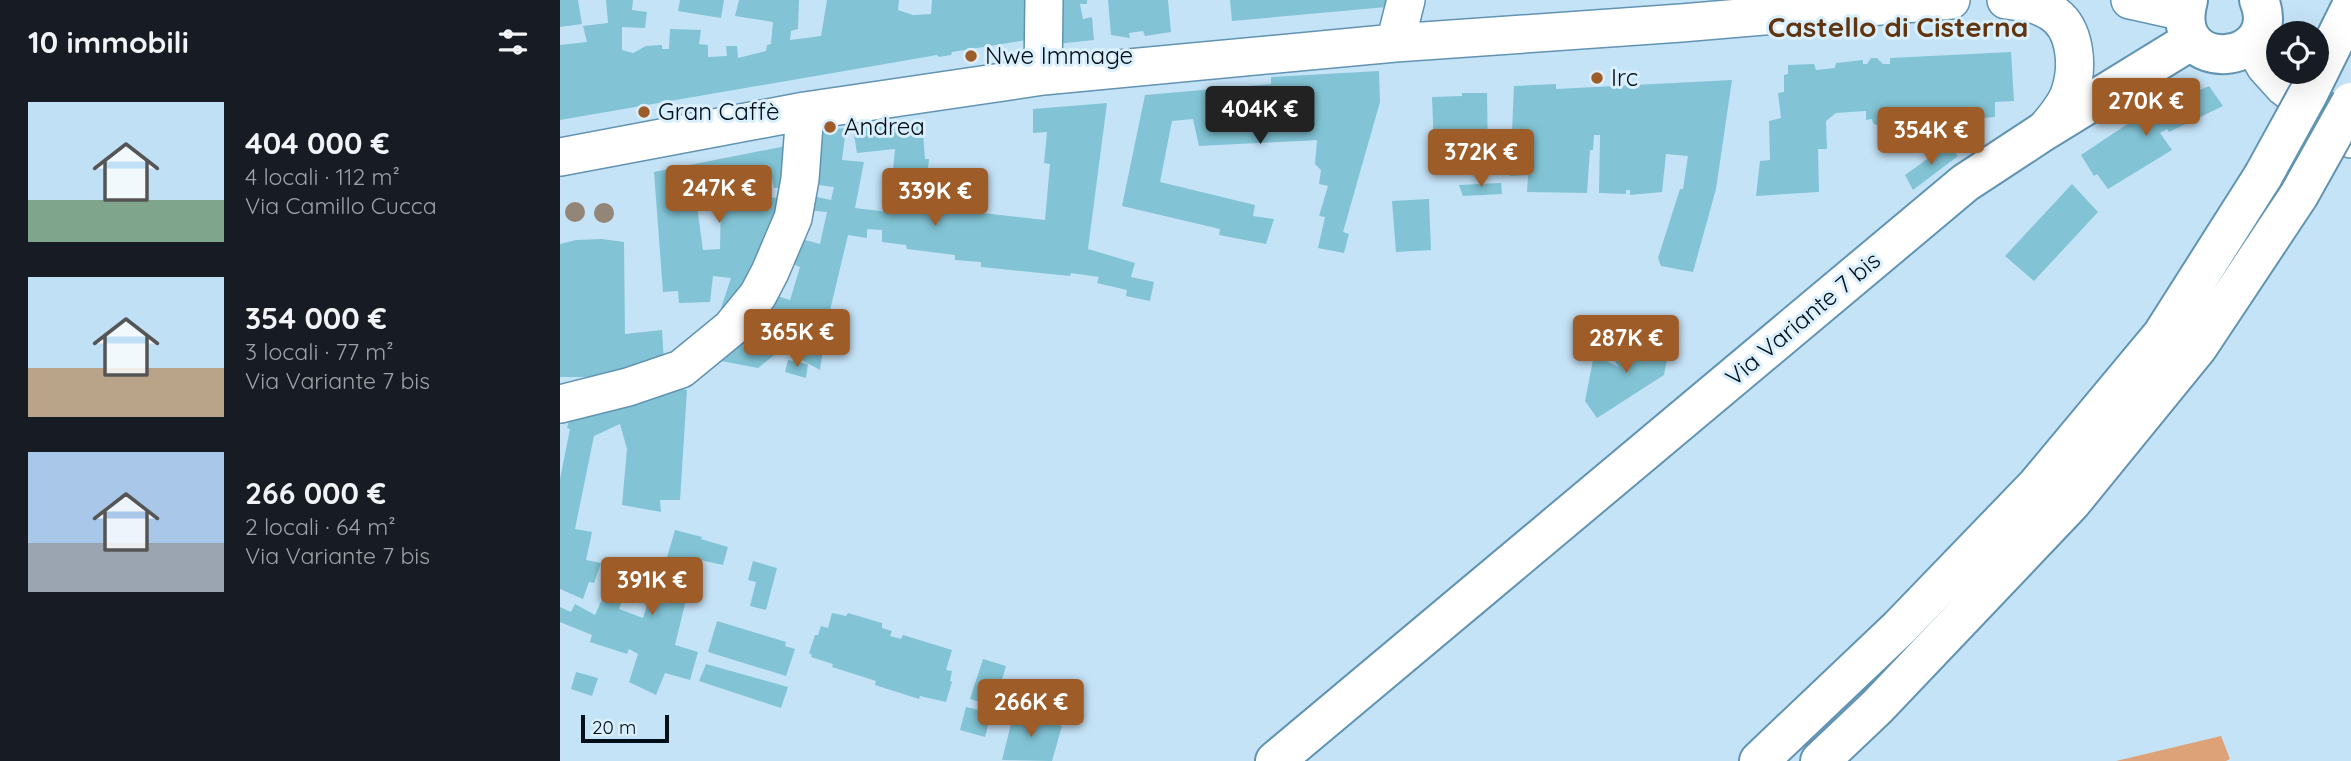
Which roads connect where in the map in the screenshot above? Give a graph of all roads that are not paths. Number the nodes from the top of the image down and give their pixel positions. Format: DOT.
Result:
graph roads {
  1 [pos="1044,0"];
  2 [pos="1406,0"];
  3 [pos="1951,0"];
  4 [pos="2006,0"];
  5 [pos="2130,0"];
  6 [pos="2263,1"];
  7 [pos="2351,7"];
  8 [pos="1685,11"];
  9 [pos="2188,18"];
  10 [pos="1395,43"];
  11 [pos="2252,43"];
  12 [pos="1044,76"];
  13 [pos="2351,102"];
  14 [pos="805,111"];
  15 [pos="2044,131"];
  16 [pos="2351,139"];
  17 [pos="560,157"];
  18 [pos="560,404"];
  19 [pos="1275,761"];
  20 [pos="1759,761"];
  21 [pos="1820,761"];
  1 -- 12 [label="street"];
  2 -- 10 [label="street"];
  3 -- 8 [label="street"];
  4 -- 15 [label="street"];
  5 -- 9 [label="street"];
  6 -- 11 [label="main road"];
  7 -- 20 [label="main road, bridge"];
  8 -- 10 [label="street"];
  9 -- 11 [label="main road"];
  9 -- 15 [label="main road, Via Variante 7 bis"];
  10 -- 12 [label="street"];
  11 -- 16 [label="street"];
  12 -- 14 [label="street"];
  13 -- 21 [label="main road, bridge"];
  14 -- 17 [label="street"];
  14 -- 18 [label="street"];
  15 -- 19 [label="main road, Via Variante 7 bis"];
}
